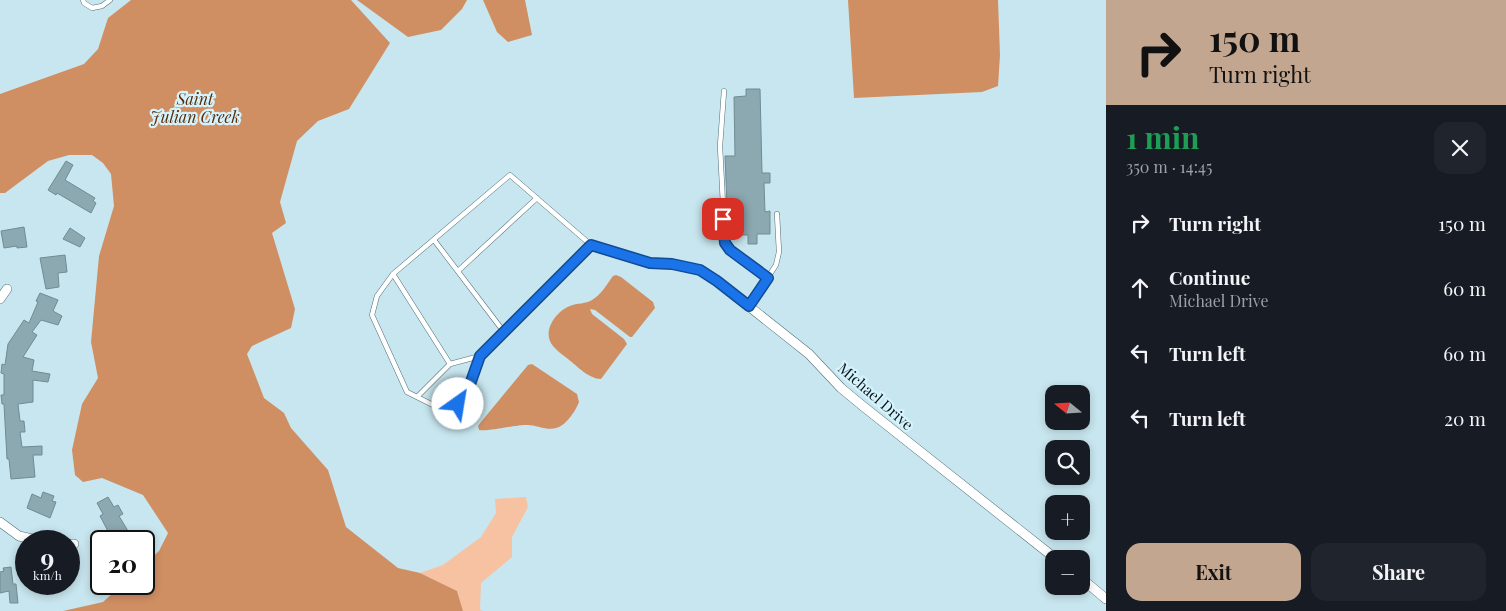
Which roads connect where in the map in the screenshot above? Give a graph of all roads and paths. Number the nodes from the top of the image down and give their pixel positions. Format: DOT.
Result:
graph roads {
  1 [pos="82,0"];
  2 [pos="110,0"];
  3 [pos="724,91"];
  4 [pos="537,198"];
  5 [pos="777,214"];
  6 [pos="434,240"];
  7 [pos="591,245"];
  8 [pos="672,264"];
  9 [pos="458,272"];
  10 [pos="393,274"];
  11 [pos="768,278"];
  12 [pos="6,290"];
  13 [pos="0,299"];
  14 [pos="749,306"];
  15 [pos="504,332"];
  16 [pos="480,356"];
  17 [pos="450,364"];
  18 [pos="417,397"];
  19 [pos="0,522"];
  20 [pos="15,533"];
  21 [pos="1045,550"];
  22 [pos="1090,586"];
  23 [pos="1106,599"];
  1 -- 2 [label="lane"];
  3 -- 11 [label="lane"];
  4 -- 6 [label="lane"];
  4 -- 7 [label="lane"];
  4 -- 9 [label="lane"];
  5 -- 11 [label="lane"];
  6 -- 9 [label="lane"];
  6 -- 10 [label="lane"];
  7 -- 8 [label="lane"];
  7 -- 15 [label="lane"];
  8 -- 14 [label="street, Michael Drive"];
  9 -- 15 [label="lane"];
  10 -- 17 [label="lane"];
  10 -- 18 [label="lane"];
  11 -- 14 [label="lane"];
  12 -- 13 [label="street"];
  14 -- 21 [label="street, Michael Drive"];
  15 -- 16 [label="lane"];
  16 -- 17 [label="lane"];
  16 -- 18 [label="lane"];
  17 -- 18 [label="lane"];
  19 -- 20 [label="street"];
  22 -- 23 [label="street"];
}
